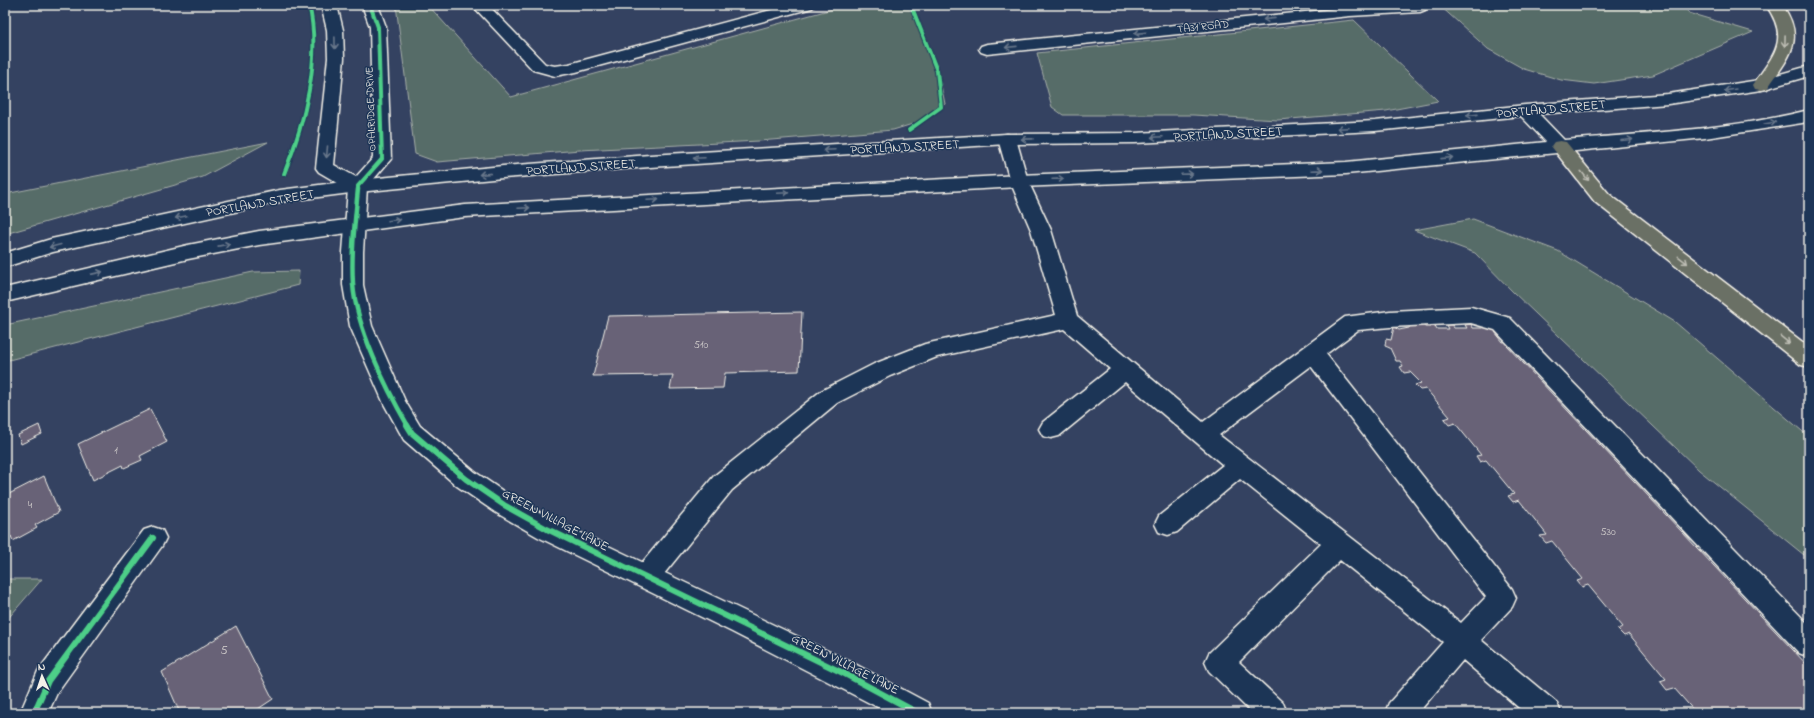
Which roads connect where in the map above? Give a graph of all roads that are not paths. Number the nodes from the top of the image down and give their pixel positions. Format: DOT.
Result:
graph roads {
  1 [pos="329,5"];
  2 [pos="370,5"];
  3 [pos="480,5"];
  4 [pos="807,5"];
  5 [pos="1774,5"];
  6 [pos="1420,7"];
  7 [pos="987,49"];
  8 [pos="1809,71"];
  9 [pos="1761,85"];
  10 [pos="1525,110"];
  11 [pos="1809,115"];
  12 [pos="1007,139"];
  13 [pos="1560,146"];
  14 [pos="1019,180"];
  15 [pos="357,205"];
  16 [pos="5,260"];
  17 [pos="5,295"];
  18 [pos="1068,320"];
  19 [pos="1314,354"];
  20 [pos="1809,359"];
  21 [pos="1125,369"];
  22 [pos="1051,428"];
  23 [pos="1202,435"];
  24 [pos="1240,465"];
  25 [pos="1168,524"];
  26 [pos="153,538"];
  27 [pos="1339,544"];
  28 [pos="646,577"];
  29 [pos="1462,641"];
  30 [pos="1809,644"];
  31 [pos="34,713"];
  32 [pos="918,713"];
  33 [pos="1273,713"];
  34 [pos="1399,713"];
  35 [pos="1547,713"];
  1 -- 15 [label="main road, one-way"];
  2 -- 15 [label="main road, OPALRIDGE DRIVE"];
  3 -- 4 [label="main road"];
  5 -- 9 [label="highway, one-way"];
  6 -- 7 [label="main road, TA31 ROAD, one-way"];
  8 -- 9 [label="main road, PORTLAND STREET"];
  9 -- 10 [label="main road, PORTLAND STREET, one-way"];
  10 -- 12 [label="main road, PORTLAND STREET, one-way"];
  10 -- 13 [label="main road"];
  13 -- 11 [label="main road, PORTLAND STREET, one-way"];
  12 -- 14 [label="main road"];
  12 -- 15 [label="main road, PORTLAND STREET, one-way"];
  14 -- 13 [label="main road, PORTLAND STREET, one-way"];
  13 -- 20 [label="highway, one-way"];
  15 -- 14 [label="main road, PORTLAND STREET, one-way"];
  14 -- 18 [label="main road"];
  15 -- 16 [label="main road, PORTLAND STREET, one-way"];
  17 -- 15 [label="main road, PORTLAND STREET, one-way"];
  15 -- 28 [label="main road, GREEN VILLAGE LANE"];
  18 -- 21 [label="main road"];
  18 -- 28 [label="main road"];
  19 -- 23 [label="main road"];
  19 -- 29 [label="main road"];
  19 -- 30 [label="main road"];
  21 -- 22 [label="main road"];
  21 -- 23 [label="main road"];
  23 -- 24 [label="main road"];
  24 -- 25 [label="main road"];
  24 -- 27 [label="main road"];
  26 -- 31 [label="main road"];
  27 -- 29 [label="main road"];
  27 -- 33 [label="main road"];
  28 -- 32 [label="main road, GREEN VILLAGE LANE"];
  29 -- 34 [label="main road"];
  29 -- 35 [label="main road"];
}
